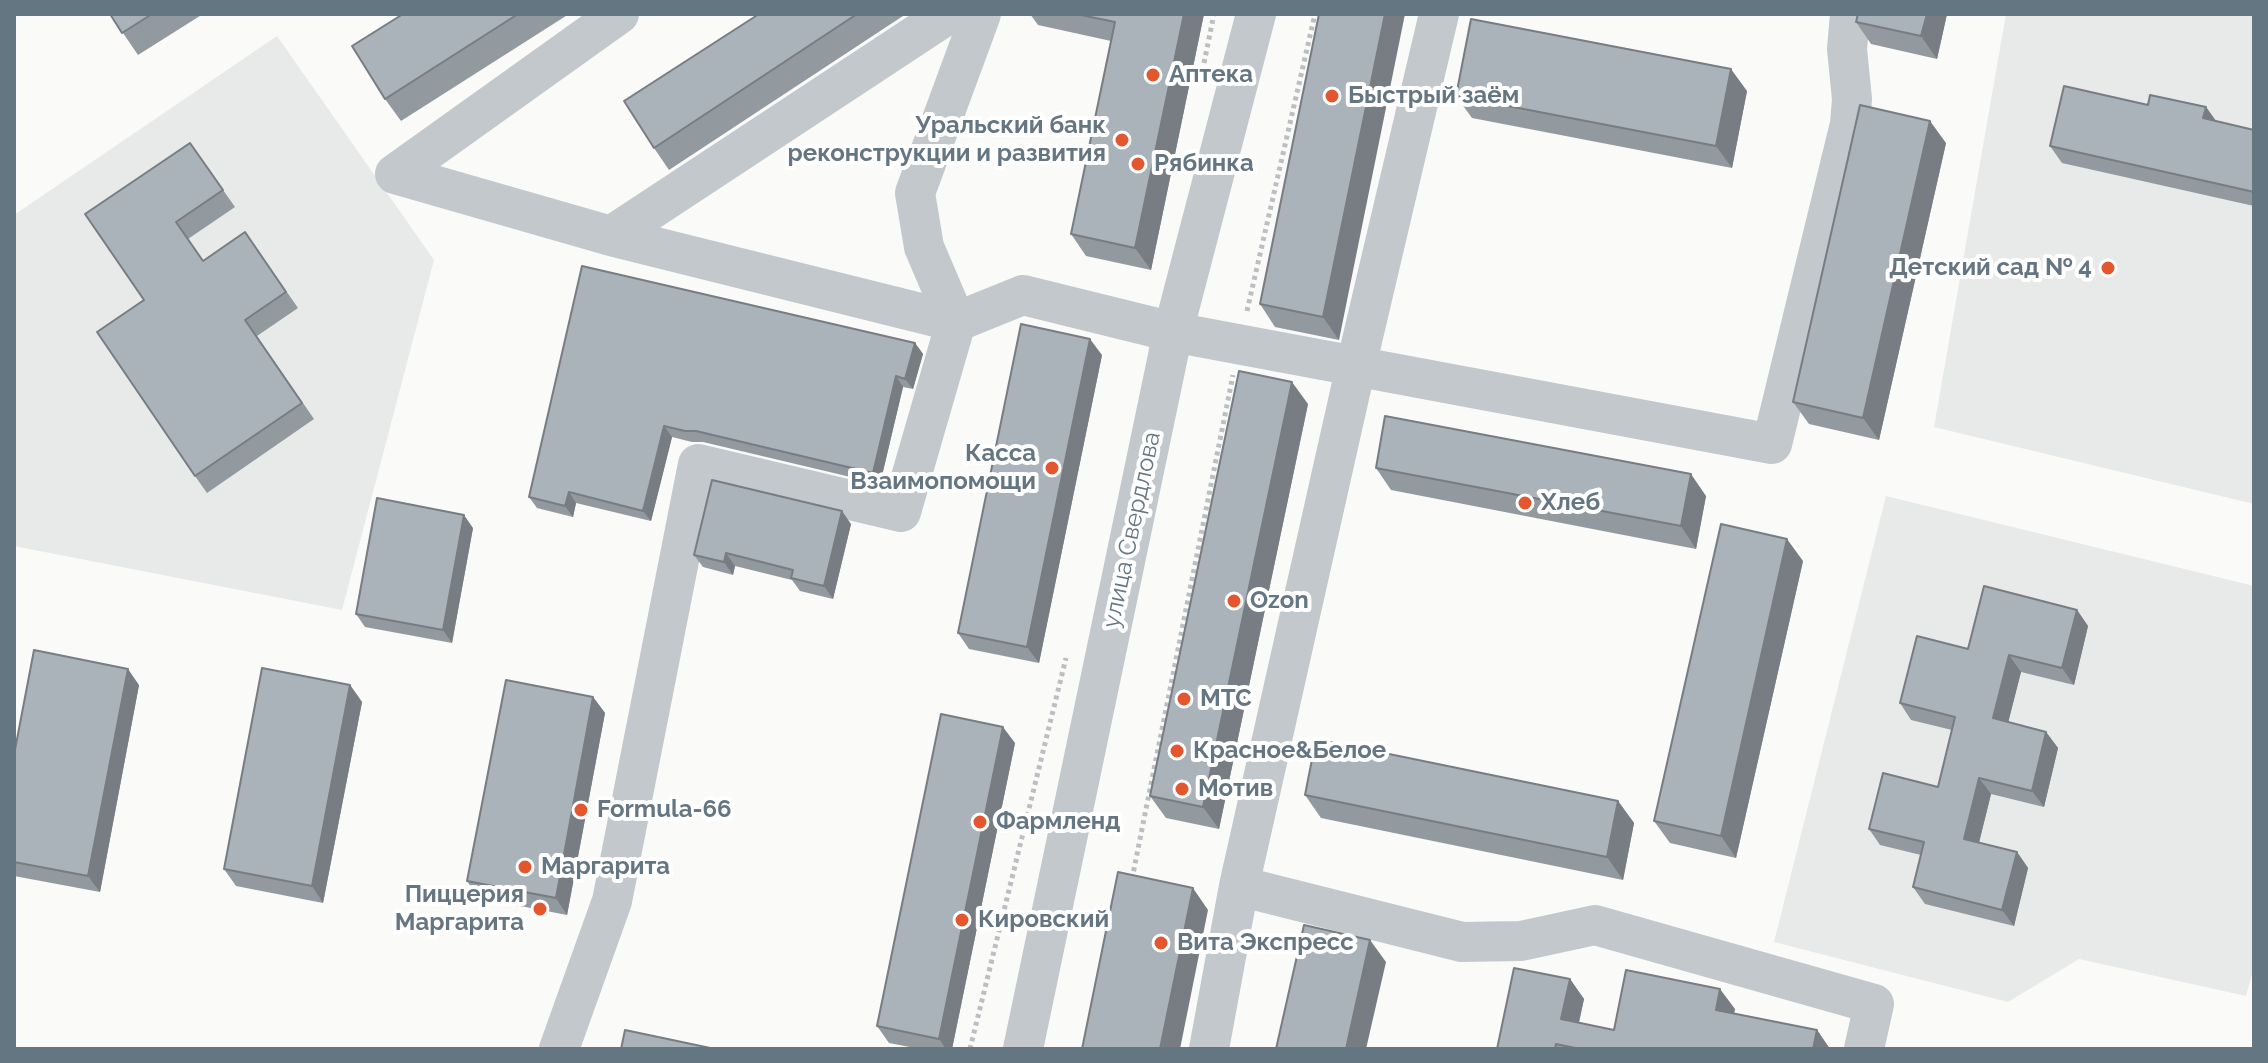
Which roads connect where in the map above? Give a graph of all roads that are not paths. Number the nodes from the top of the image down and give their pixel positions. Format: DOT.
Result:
graph roads {
  1 [pos="619,14"];
  2 [pos="948,14"];
  3 [pos="981,14"];
  4 [pos="1256,14"];
  5 [pos="1439,14"];
  6 [pos="1850,14"];
  7 [pos="611,236"];
  8 [pos="956,322"];
  9 [pos="1173,332"];
  10 [pos="1356,366"];
  11 [pos="1239,886"];
  12 [pos="559,1049"];
  13 [pos="1023,1049"];
  14 [pos="1209,1049"];
  15 [pos="1864,1049"];
  1 -- 7 [label="street"];
  2 -- 7 [label="street"];
  3 -- 8 [label="street"];
  4 -- 9 [label="street, улица Свердлова"];
  5 -- 10 [label="street"];
  6 -- 10 [label="street"];
  7 -- 8 [label="street"];
  8 -- 9 [label="street"];
  8 -- 12 [label="street"];
  9 -- 10 [label="street"];
  9 -- 13 [label="street, улица Свердлова"];
  10 -- 11 [label="street"];
  11 -- 14 [label="street"];
  11 -- 15 [label="street"];
}
